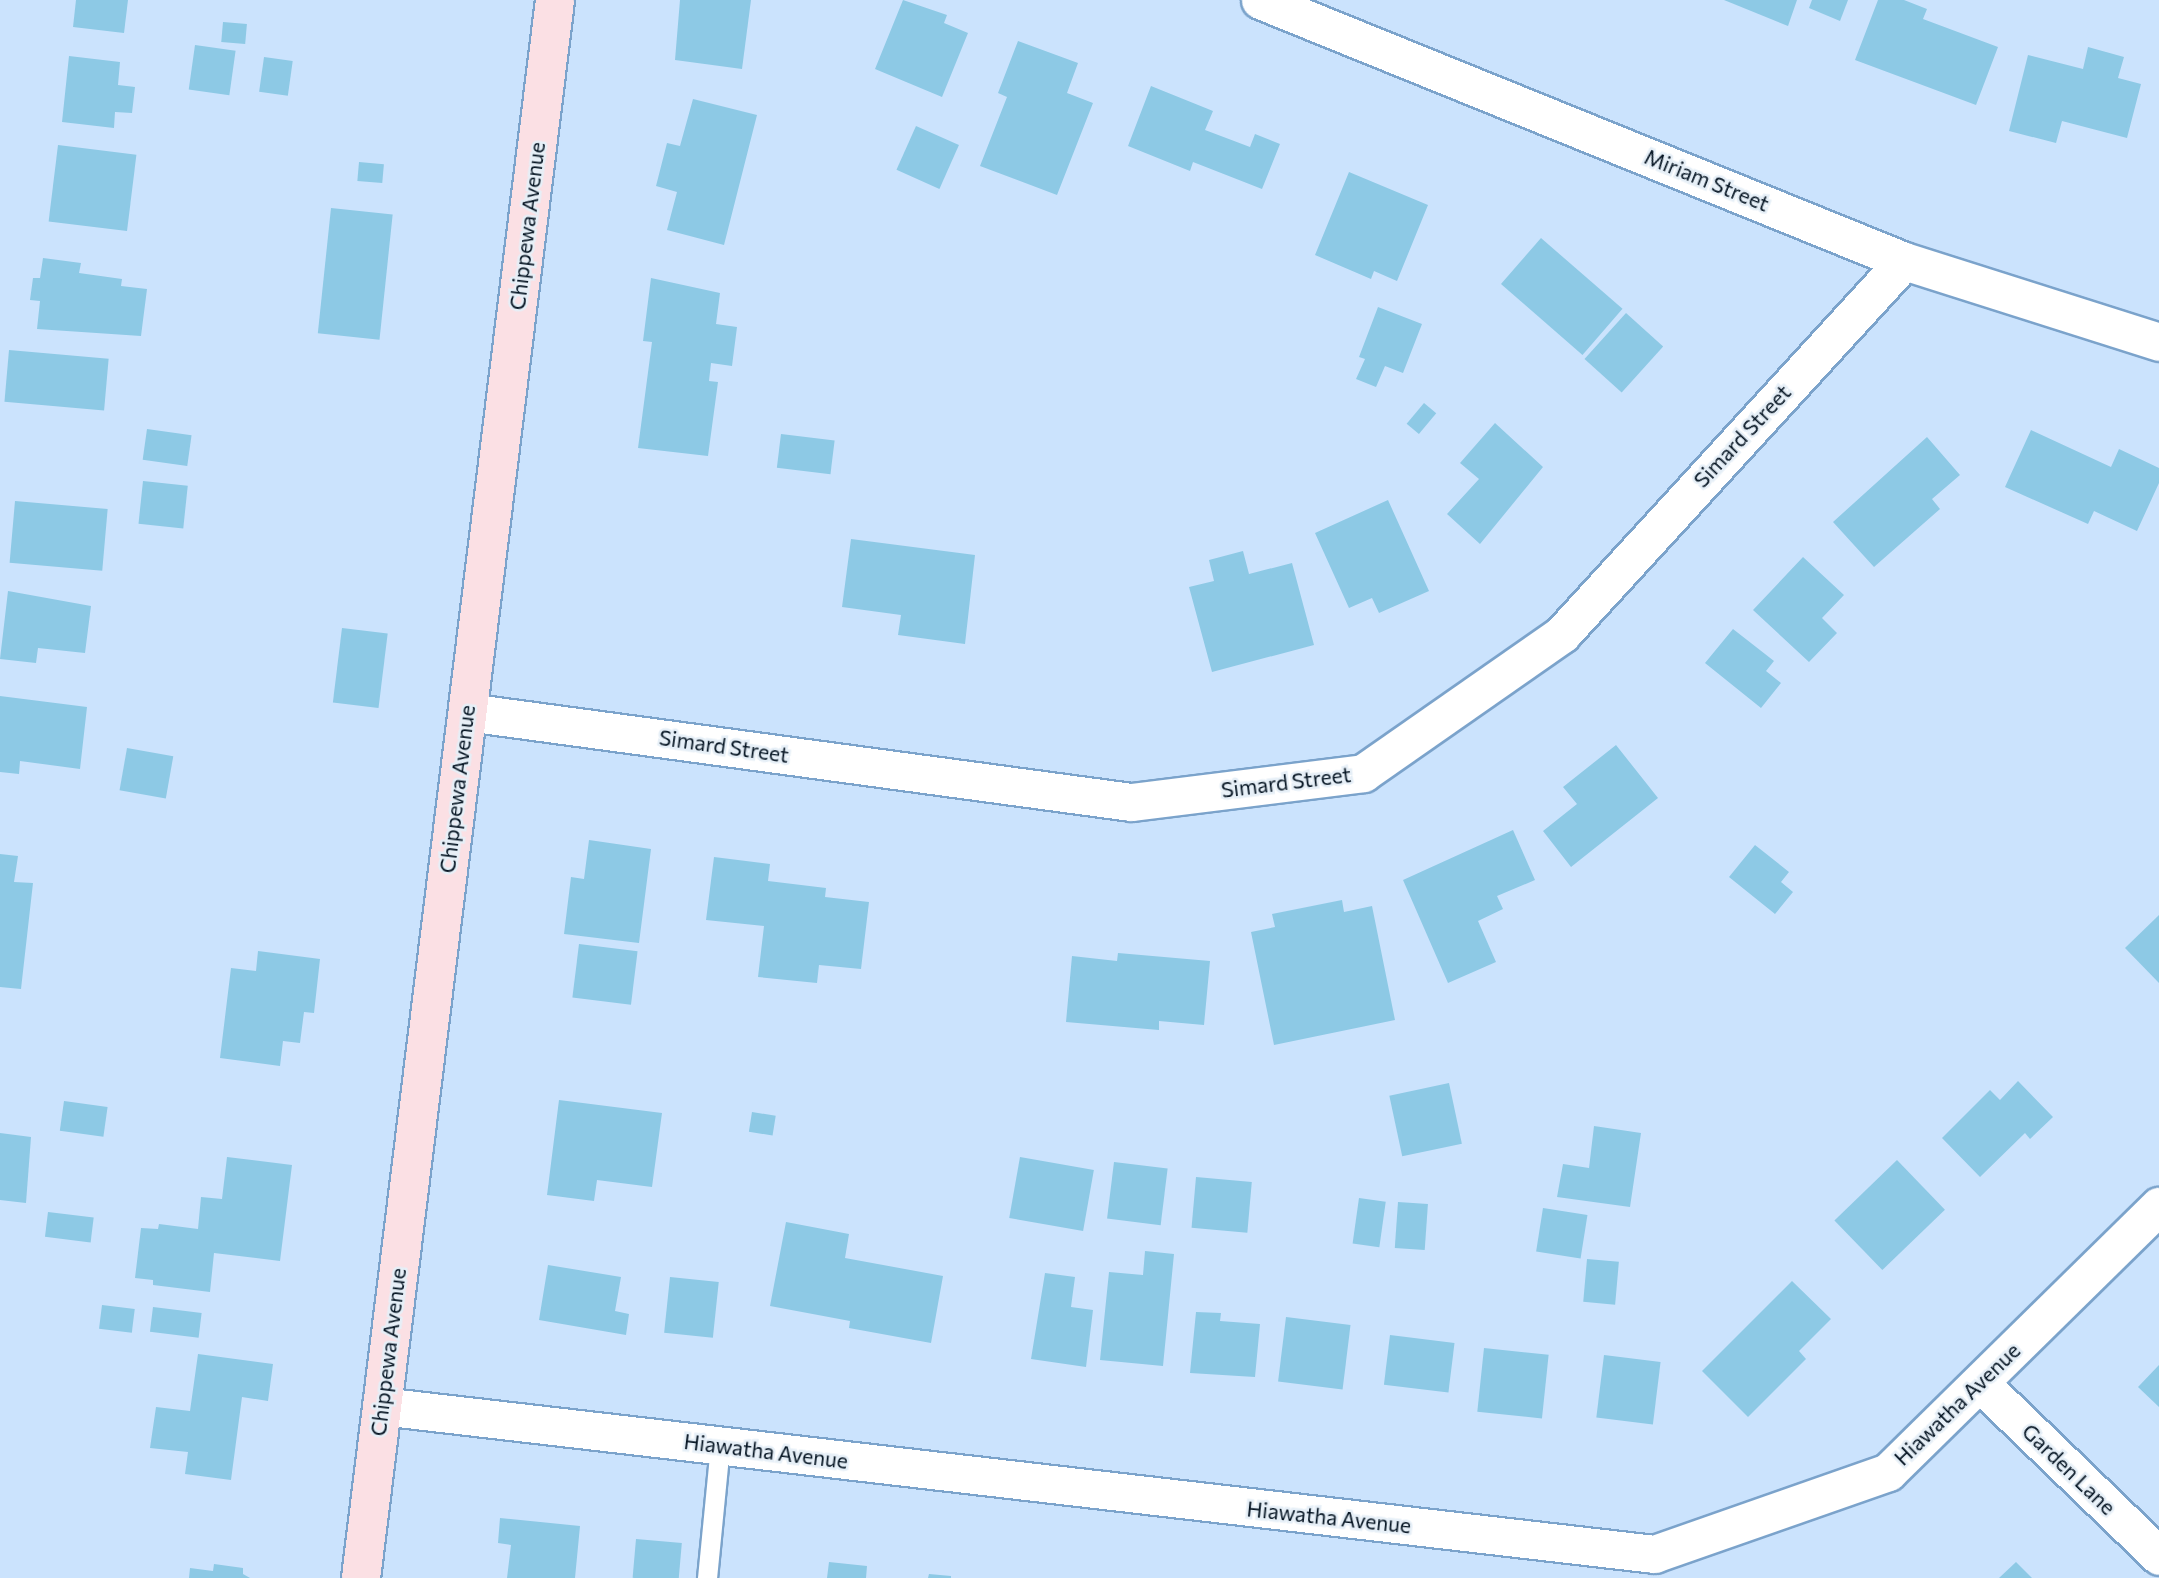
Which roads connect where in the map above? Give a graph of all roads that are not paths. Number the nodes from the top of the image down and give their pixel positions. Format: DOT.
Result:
graph roads {
  1 [pos="555,0"];
  2 [pos="1267,1"];
  3 [pos="1904,261"];
  4 [pos="2159,342"];
  5 [pos="467,712"];
  6 [pos="2159,1206"];
  7 [pos="1980,1383"];
  8 [pos="381,1406"];
  9 [pos="720,1446"];
  10 [pos="2159,1556"];
  11 [pos="361,1578"];
  12 [pos="707,1578"];
  1 -- 5 [label="street, Chippewa Avenue"];
  2 -- 3 [label="street, Miriam Street"];
  3 -- 4 [label="street, Miriam Street"];
  3 -- 5 [label="street, Simard Street"];
  5 -- 8 [label="street, Chippewa Avenue"];
  6 -- 7 [label="street, Hiawatha Avenue"];
  7 -- 9 [label="street, Hiawatha Avenue"];
  7 -- 10 [label="street, Garden Lane"];
  8 -- 9 [label="street, Hiawatha Avenue"];
  8 -- 11 [label="street, Chippewa Avenue"];
  9 -- 12 [label="lane"];
}
